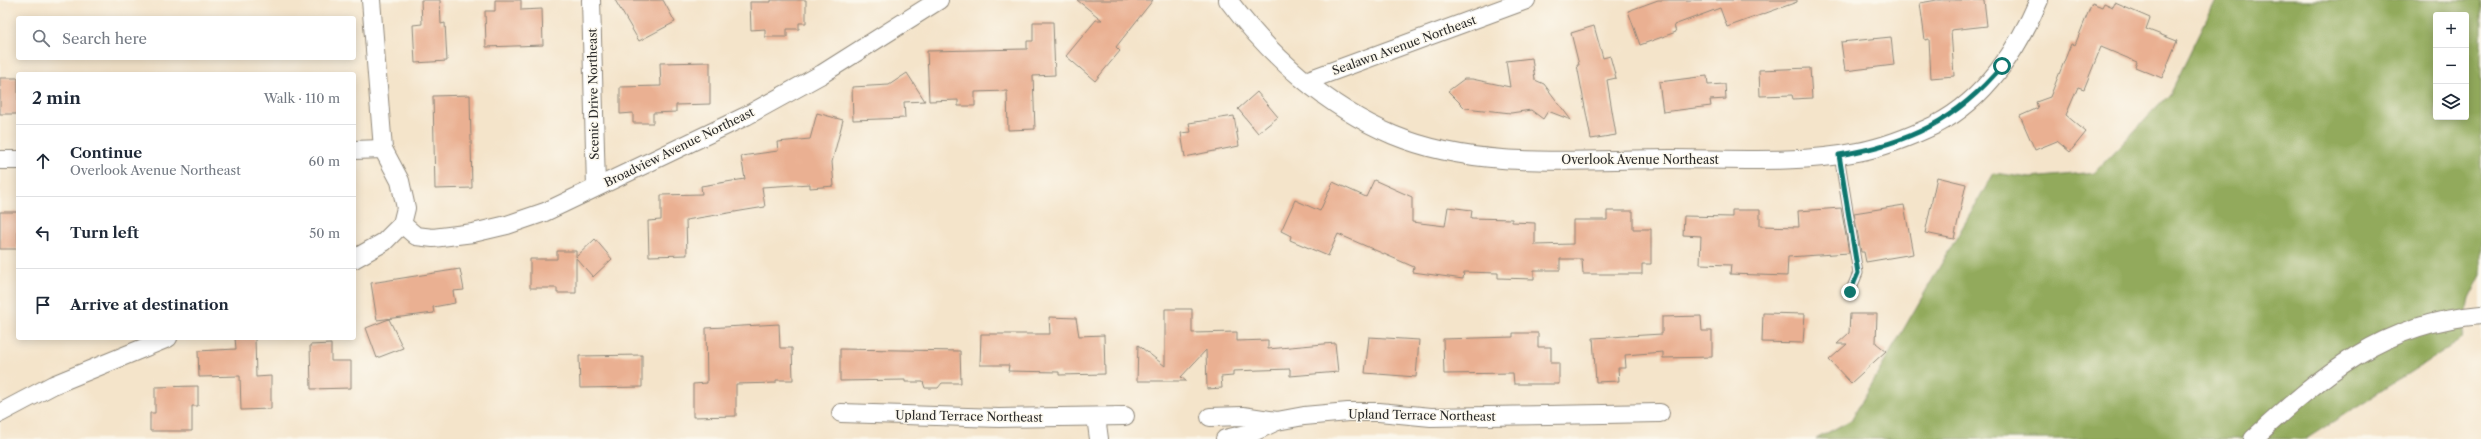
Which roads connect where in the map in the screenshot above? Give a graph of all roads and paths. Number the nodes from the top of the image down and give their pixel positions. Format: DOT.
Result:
graph roads {
  1 [pos="372,0"];
  2 [pos="591,0"];
  3 [pos="939,0"];
  4 [pos="1228,0"];
  5 [pos="1526,0"];
  6 [pos="2039,0"];
  7 [pos="1306,81"];
  8 [pos="383,149"];
  9 [pos="356,150"];
  10 [pos="1839,155"];
  11 [pos="0,160"];
  12 [pos="16,160"];
  13 [pos="596,187"];
  14 [pos="402,224"];
  15 [pos="356,258"];
  16 [pos="1850,292"];
  17 [pos="2481,315"];
  18 [pos="163,340"];
  19 [pos="0,413"];
  20 [pos="841,413"];
  21 [pos="1660,413"];
  22 [pos="1125,416"];
  23 [pos="1096,417"];
  24 [pos="1210,417"];
  25 [pos="1277,422"];
  26 [pos="1099,439"];
  27 [pos="1225,439"];
  28 [pos="2253,439"];
  1 -- 8 [label="street"];
  2 -- 13 [label="street, Scenic Drive Northeast"];
  3 -- 13 [label="street, Broadview Avenue Northeast"];
  4 -- 7 [label="street, Overlook Avenue Northeast"];
  5 -- 7 [label="street, Sealawn Avenue Northeast"];
  6 -- 10 [label="street, Overlook Avenue Northeast"];
  7 -- 10 [label="street, Overlook Avenue Northeast"];
  8 -- 9 [label="street"];
  8 -- 14 [label="street"];
  10 -- 16 [label="lane"];
  11 -- 12 [label="street"];
  13 -- 14 [label="street, Broadview Avenue Northeast"];
  14 -- 15 [label="street"];
  17 -- 28 [label="street"];
  18 -- 19 [label="street"];
  20 -- 23 [label="street, Upland Terrace Northeast"];
  21 -- 25 [label="street, Upland Terrace Northeast"];
  22 -- 23 [label="street, Upland Terrace Northeast"];
  23 -- 26 [label="street"];
  24 -- 25 [label="street, Upland Terrace Northeast"];
  25 -- 27 [label="street"];
}
